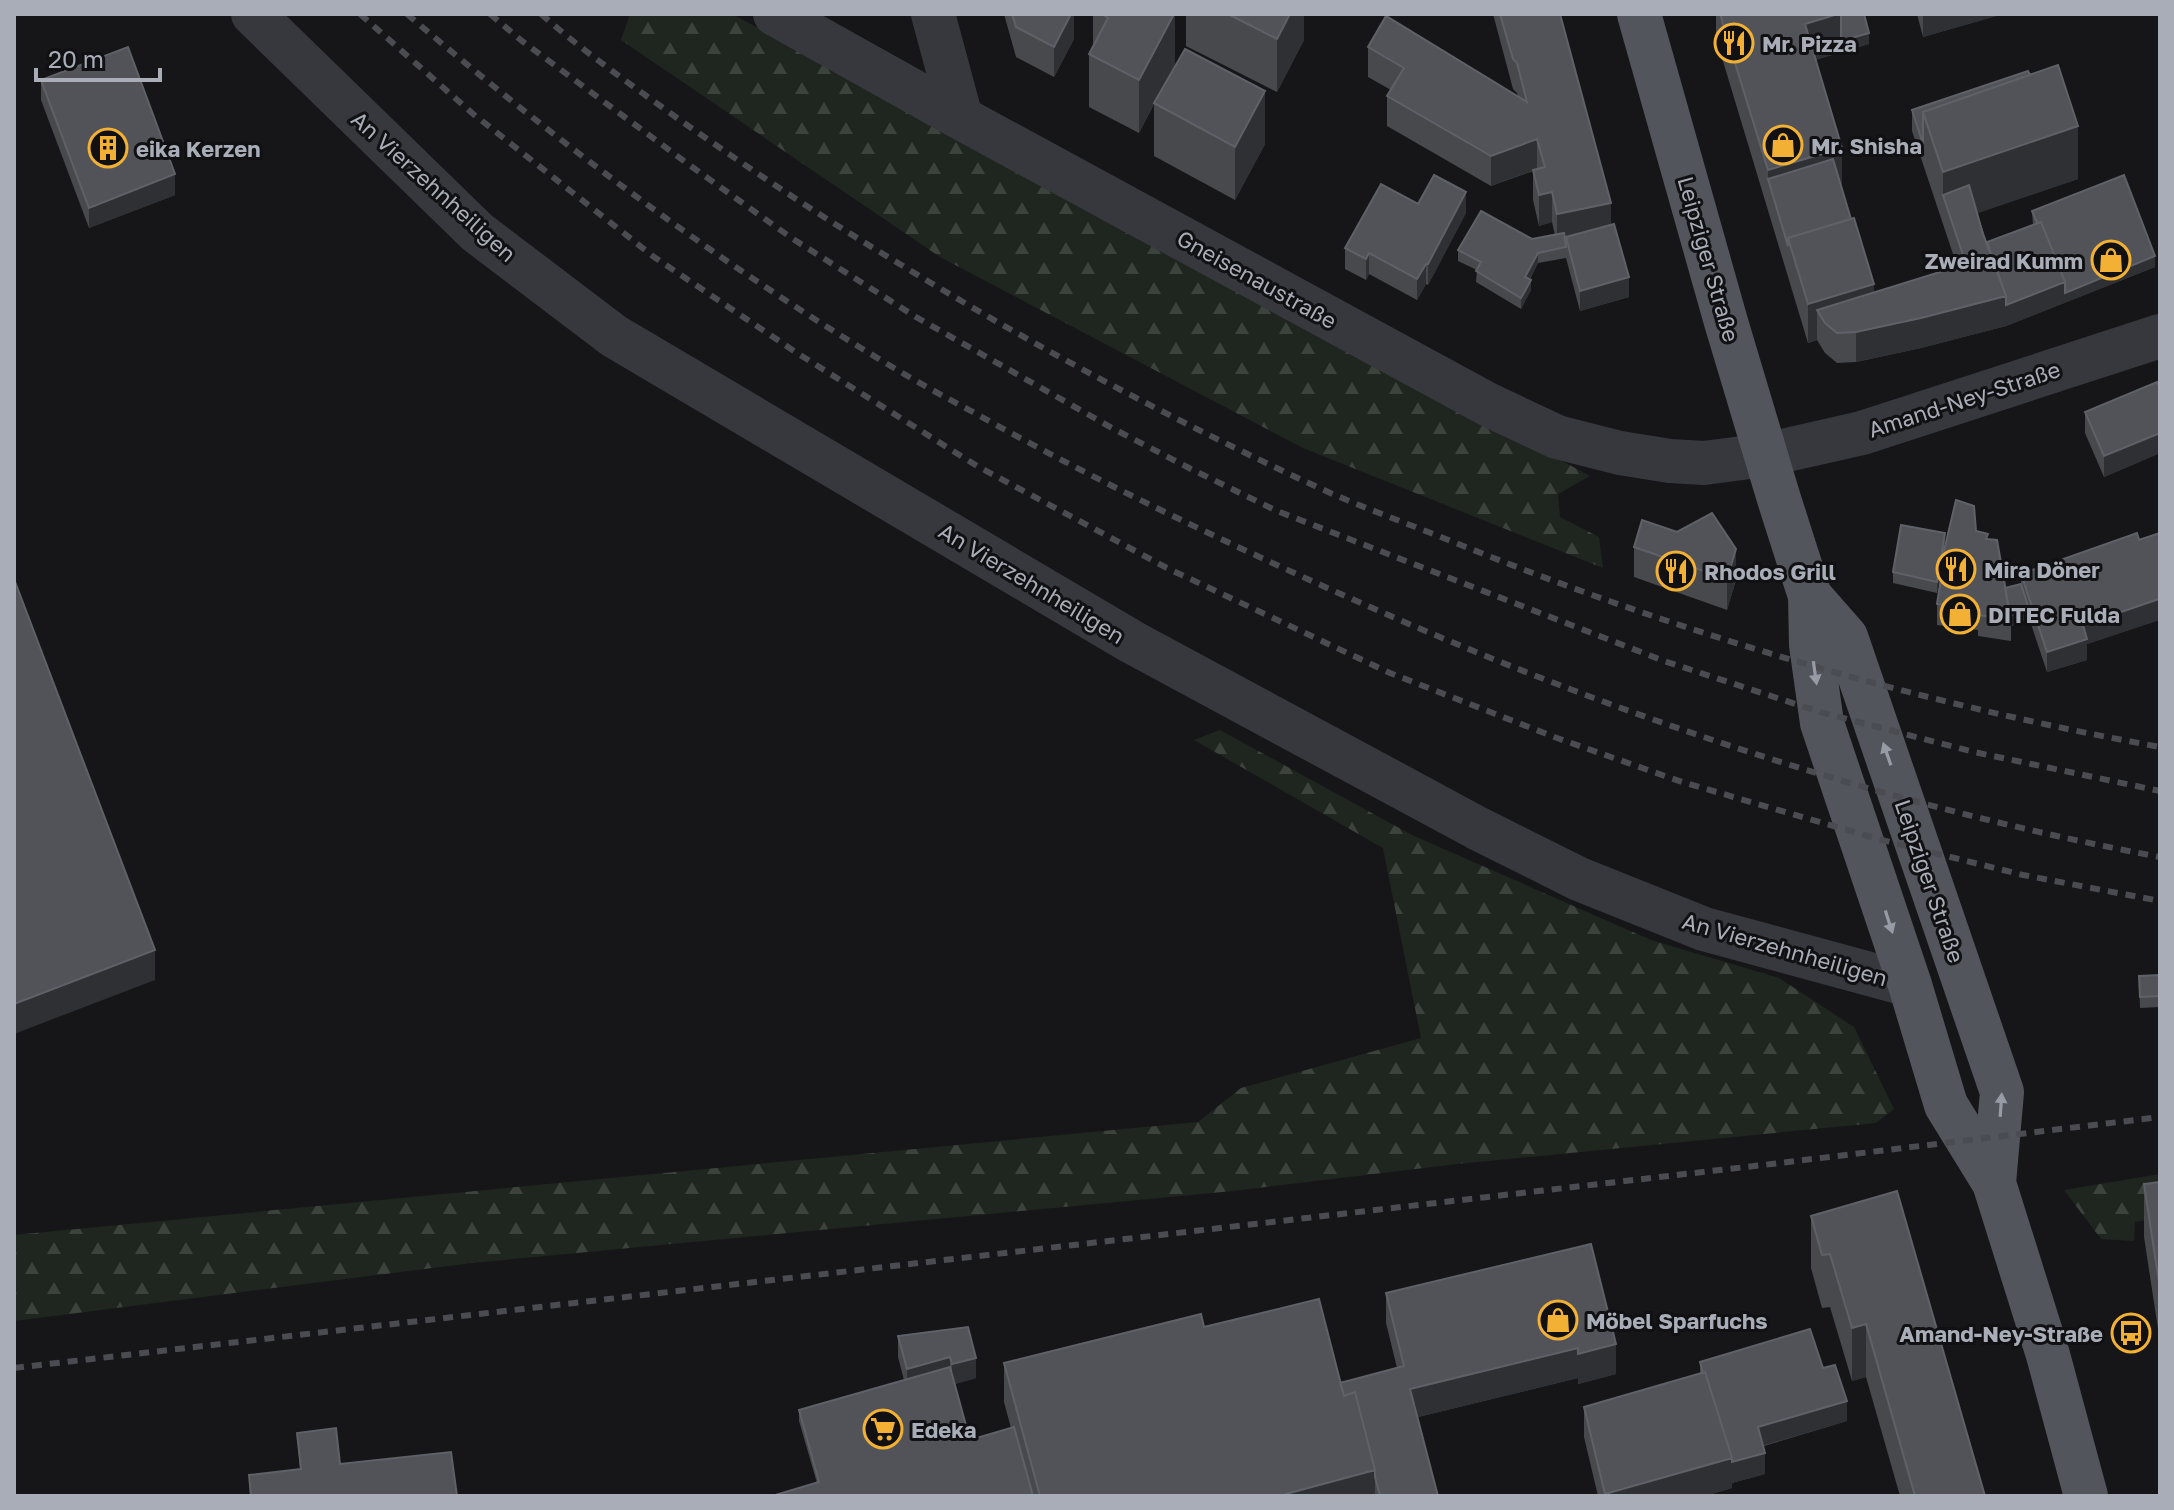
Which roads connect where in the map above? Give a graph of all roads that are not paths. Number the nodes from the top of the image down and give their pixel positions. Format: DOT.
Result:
graph roads {
  1 [pos="253,14"];
  2 [pos="775,14"];
  3 [pos="933,14"];
  4 [pos="1639,14"];
  5 [pos="961,118"];
  6 [pos="2160,336"];
  7 [pos="1765,455"];
  8 [pos="1810,596"];
  9 [pos="1910,985"];
  10 [pos="1994,1183"];
  11 [pos="2086,1496"];
  1 -- 9 [label="street, An Vierzehnheiligen"];
  2 -- 5 [label="street, Gneisenaustraße"];
  3 -- 5 [label="street"];
  4 -- 7 [label="main road, Leipziger Straße"];
  5 -- 7 [label="street, Gneisenaustraße"];
  6 -- 7 [label="street, Amand-Ney-Straße"];
  7 -- 8 [label="main road, Leipziger Straße"];
  8 -- 9 [label="main road, Leipziger Straße, one-way"];
  10 -- 8 [label="main road, Leipziger Straße, one-way"];
  9 -- 10 [label="main road, Leipziger Straße"];
  10 -- 11 [label="main road, Leipziger Straße"];
}
